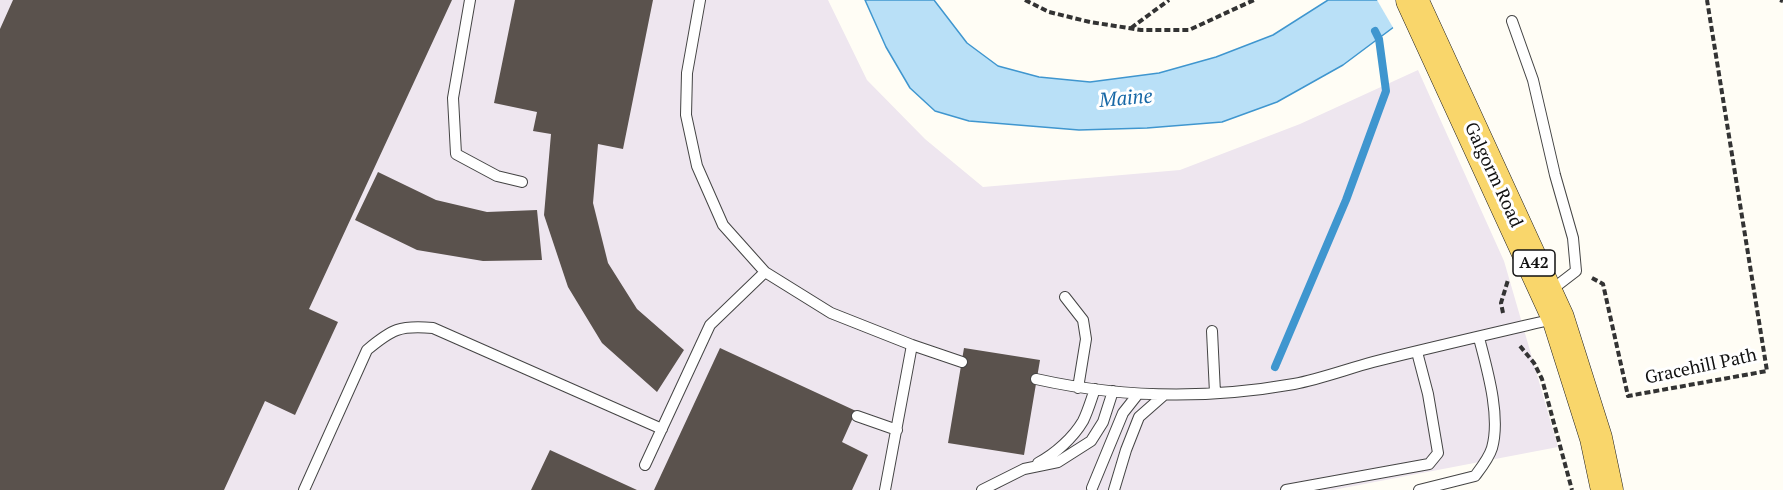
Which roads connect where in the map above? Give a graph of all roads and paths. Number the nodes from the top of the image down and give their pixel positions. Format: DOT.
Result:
graph roads {
  1 [pos="470,0"];
  2 [pos="700,0"];
  3 [pos="1025,0"];
  4 [pos="1169,0"];
  5 [pos="1254,0"];
  6 [pos="1412,0"];
  7 [pos="1707,0"];
  8 [pos="1512,21"];
  9 [pos="1130,28"];
  10 [pos="522,182"];
  11 [pos="765,272"];
  12 [pos="1576,272"];
  13 [pos="1509,274"];
  14 [pos="1065,297"];
  15 [pos="1553,305"];
  16 [pos="1508,330"];
  17 [pos="1212,331"];
  18 [pos="1479,338"];
  19 [pos="912,345"];
  20 [pos="1418,352"];
  21 [pos="962,362"];
  22 [pos="1036,380"];
  23 [pos="1078,388"];
  24 [pos="1095,389"];
  25 [pos="1113,392"];
  26 [pos="1215,393"];
  27 [pos="1138,394"];
  28 [pos="1164,395"];
  29 [pos="857,416"];
  30 [pos="662,429"];
  31 [pos="897,430"];
  32 [pos="645,465"];
  33 [pos="1024,470"];
  34 [pos="1092,488"];
  35 [pos="304,490"];
  36 [pos="885,490"];
  37 [pos="982,490"];
  38 [pos="1114,490"];
  39 [pos="1286,490"];
  40 [pos="1419,490"];
  41 [pos="1572,490"];
  42 [pos="1607,490"];
  1 -- 10 [label="lane"];
  2 -- 11 [label="lane"];
  3 -- 9 [label="path"];
  4 -- 9 [label="path"];
  5 -- 9 [label="path"];
  6 -- 15 [label="main road, Galgorm Road / A42"];
  7 -- 12 [label="path, Gracehill Path"];
  8 -- 12 [label="lane"];
  11 -- 19 [label="lane"];
  11 -- 30 [label="lane"];
  12 -- 15 [label="lane"];
  13 -- 16 [label="path"];
  14 -- 23 [label="lane"];
  15 -- 16 [label="lane"];
  15 -- 42 [label="main road, Galgorm Road / A42"];
  16 -- 18 [label="lane"];
  16 -- 41 [label="path"];
  17 -- 26 [label="lane"];
  18 -- 20 [label="lane"];
  18 -- 40 [label="lane"];
  19 -- 21 [label="lane"];
  19 -- 31 [label="lane"];
  20 -- 26 [label="lane"];
  20 -- 39 [label="lane"];
  22 -- 23 [label="lane"];
  23 -- 24 [label="lane"];
  24 -- 25 [label="lane"];
  24 -- 33 [label="lane"];
  25 -- 27 [label="lane"];
  25 -- 33 [label="lane"];
  26 -- 28 [label="lane"];
  27 -- 28 [label="lane"];
  27 -- 34 [label="lane"];
  28 -- 38 [label="lane"];
  29 -- 31 [label="lane"];
  30 -- 32 [label="lane"];
  30 -- 35 [label="lane"];
  31 -- 36 [label="lane"];
  33 -- 37 [label="lane"];
}
